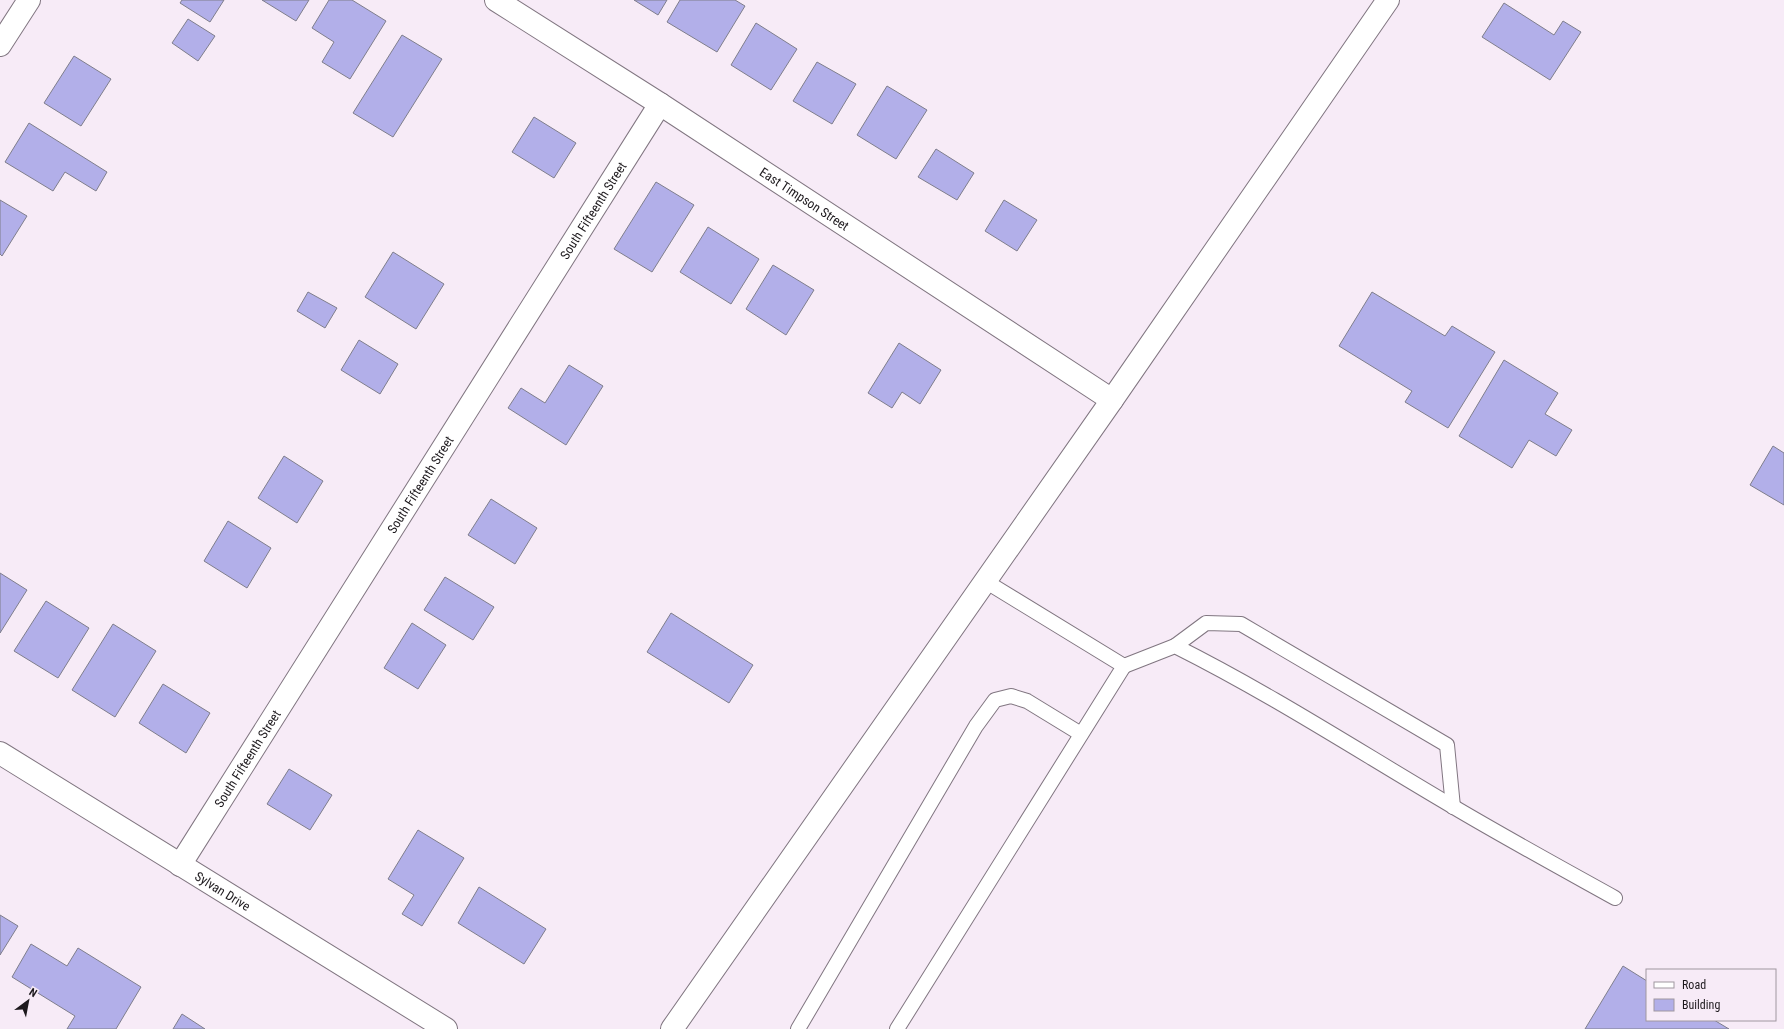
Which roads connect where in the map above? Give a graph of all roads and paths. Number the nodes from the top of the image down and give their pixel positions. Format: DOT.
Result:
graph roads {
  1 [pos="29,0"];
  2 [pos="496,0"];
  3 [pos="1388,0"];
  4 [pos="0,45"];
  5 [pos="660,104"];
  6 [pos="1112,400"];
  7 [pos="985,581"];
  8 [pos="1176,646"];
  9 [pos="1124,666"];
  10 [pos="1081,734"];
  11 [pos="0,753"];
  12 [pos="1453,807"];
  13 [pos="180,865"];
  14 [pos="1615,898"];
  15 [pos="446,1029"];
  16 [pos="672,1029"];
  17 [pos="798,1029"];
  18 [pos="898,1029"];
  1 -- 4 [label="street"];
  2 -- 5 [label="street, East Timpson Street"];
  3 -- 6 [label="street"];
  5 -- 6 [label="street, East Timpson Street"];
  5 -- 13 [label="street, South Fifteenth Street"];
  6 -- 7 [label="street"];
  7 -- 9 [label="lane"];
  7 -- 16 [label="street"];
  8 -- 9 [label="lane"];
  8 -- 12 [label="lane"];
  8 -- 12 [label="lane"];
  9 -- 10 [label="lane"];
  10 -- 17 [label="lane"];
  10 -- 18 [label="lane"];
  11 -- 13 [label="street, Sylvan Drive"];
  12 -- 14 [label="lane"];
  13 -- 15 [label="street, Sylvan Drive"];
}
